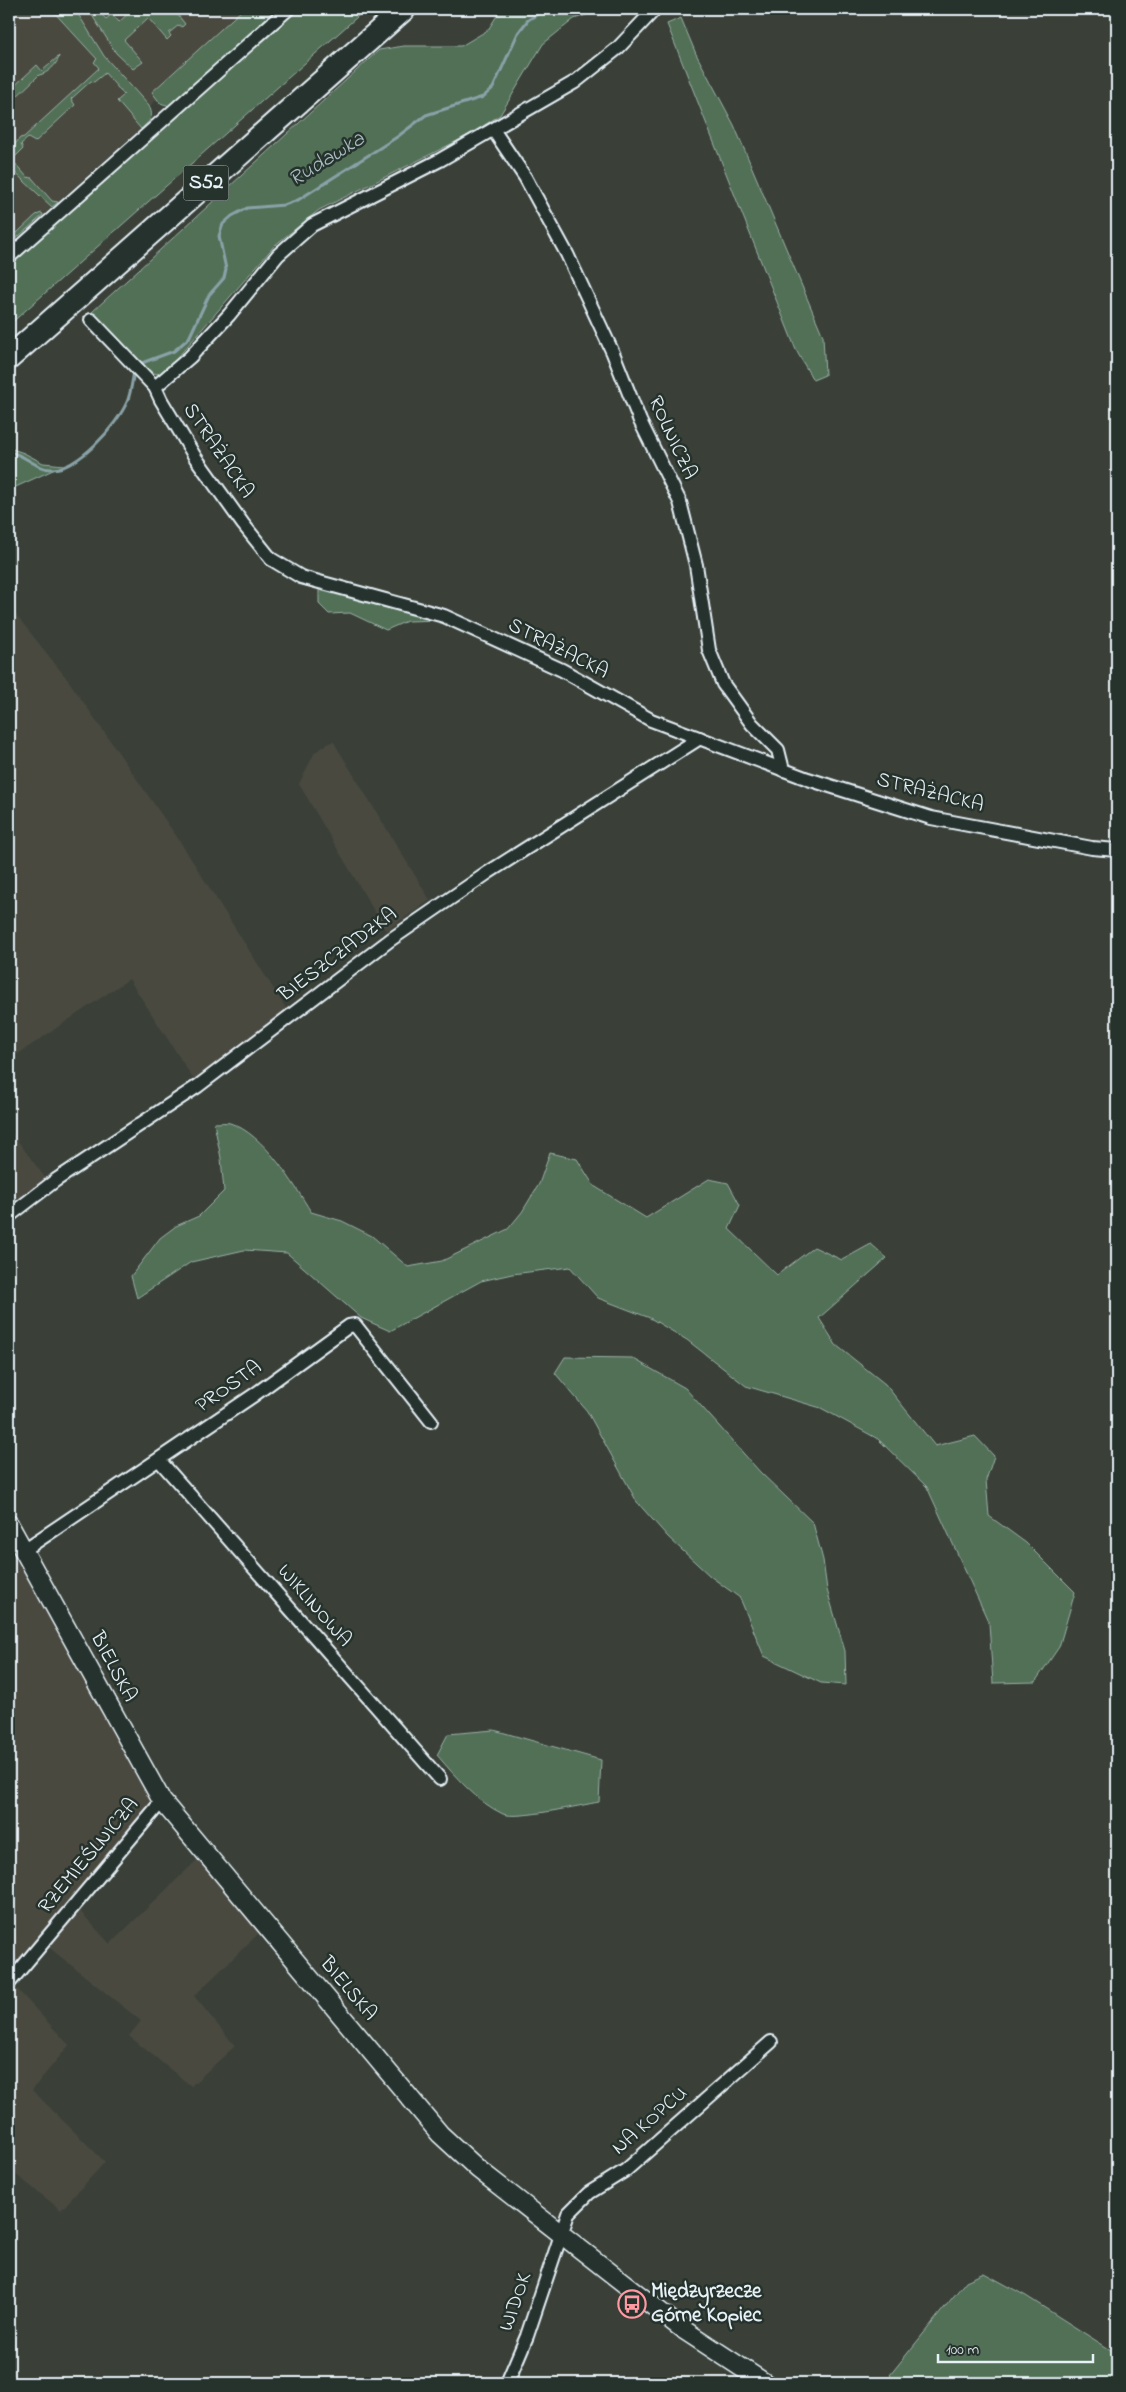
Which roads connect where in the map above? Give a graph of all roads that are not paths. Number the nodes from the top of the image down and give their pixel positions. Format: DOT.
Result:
graph roads {
  1 [pos="288,9"];
  2 [pos="381,9"];
  3 [pos="404,9"];
  4 [pos="655,9"];
  5 [pos="494,130"];
  6 [pos="9,257"];
  7 [pos="91,320"];
  8 [pos="9,338"];
  9 [pos="9,358"];
  10 [pos="155,387"];
  11 [pos="700,738"];
  12 [pos="783,770"];
  13 [pos="1117,850"];
  14 [pos="9,1216"];
  15 [pos="431,1421"];
  16 [pos="159,1460"];
  17 [pos="9,1524"];
  18 [pos="24,1550"];
  19 [pos="440,1778"];
  20 [pos="162,1801"];
  21 [pos="9,1983"];
  22 [pos="771,2042"];
  23 [pos="561,2232"];
  24 [pos="507,2383"];
  25 [pos="766,2383"];
  1 -- 6 [label="street"];
  2 -- 8 [label="highway, S52"];
  3 -- 9 [label="highway, S52"];
  4 -- 5 [label="street"];
  5 -- 10 [label="street"];
  5 -- 12 [label="street, ROLNICZA"];
  7 -- 10 [label="street, STRAŻACKA"];
  10 -- 11 [label="street, STRAŻACKA"];
  11 -- 12 [label="street, STRAŻACKA"];
  11 -- 14 [label="street, BIESZCZADZKA"];
  12 -- 13 [label="street, STRAŻACKA"];
  15 -- 16 [label="street, PROSTA"];
  16 -- 18 [label="street, PROSTA"];
  16 -- 19 [label="street, WIKLINOWA"];
  17 -- 18 [label="street, BIELSKA"];
  18 -- 20 [label="street, BIELSKA"];
  20 -- 21 [label="street, RZEMIEŚLNICZA"];
  20 -- 23 [label="street, BIELSKA"];
  22 -- 23 [label="street, NA KOPCU"];
  23 -- 24 [label="street, WIDOK"];
  23 -- 25 [label="street, BIELSKA"];
}
